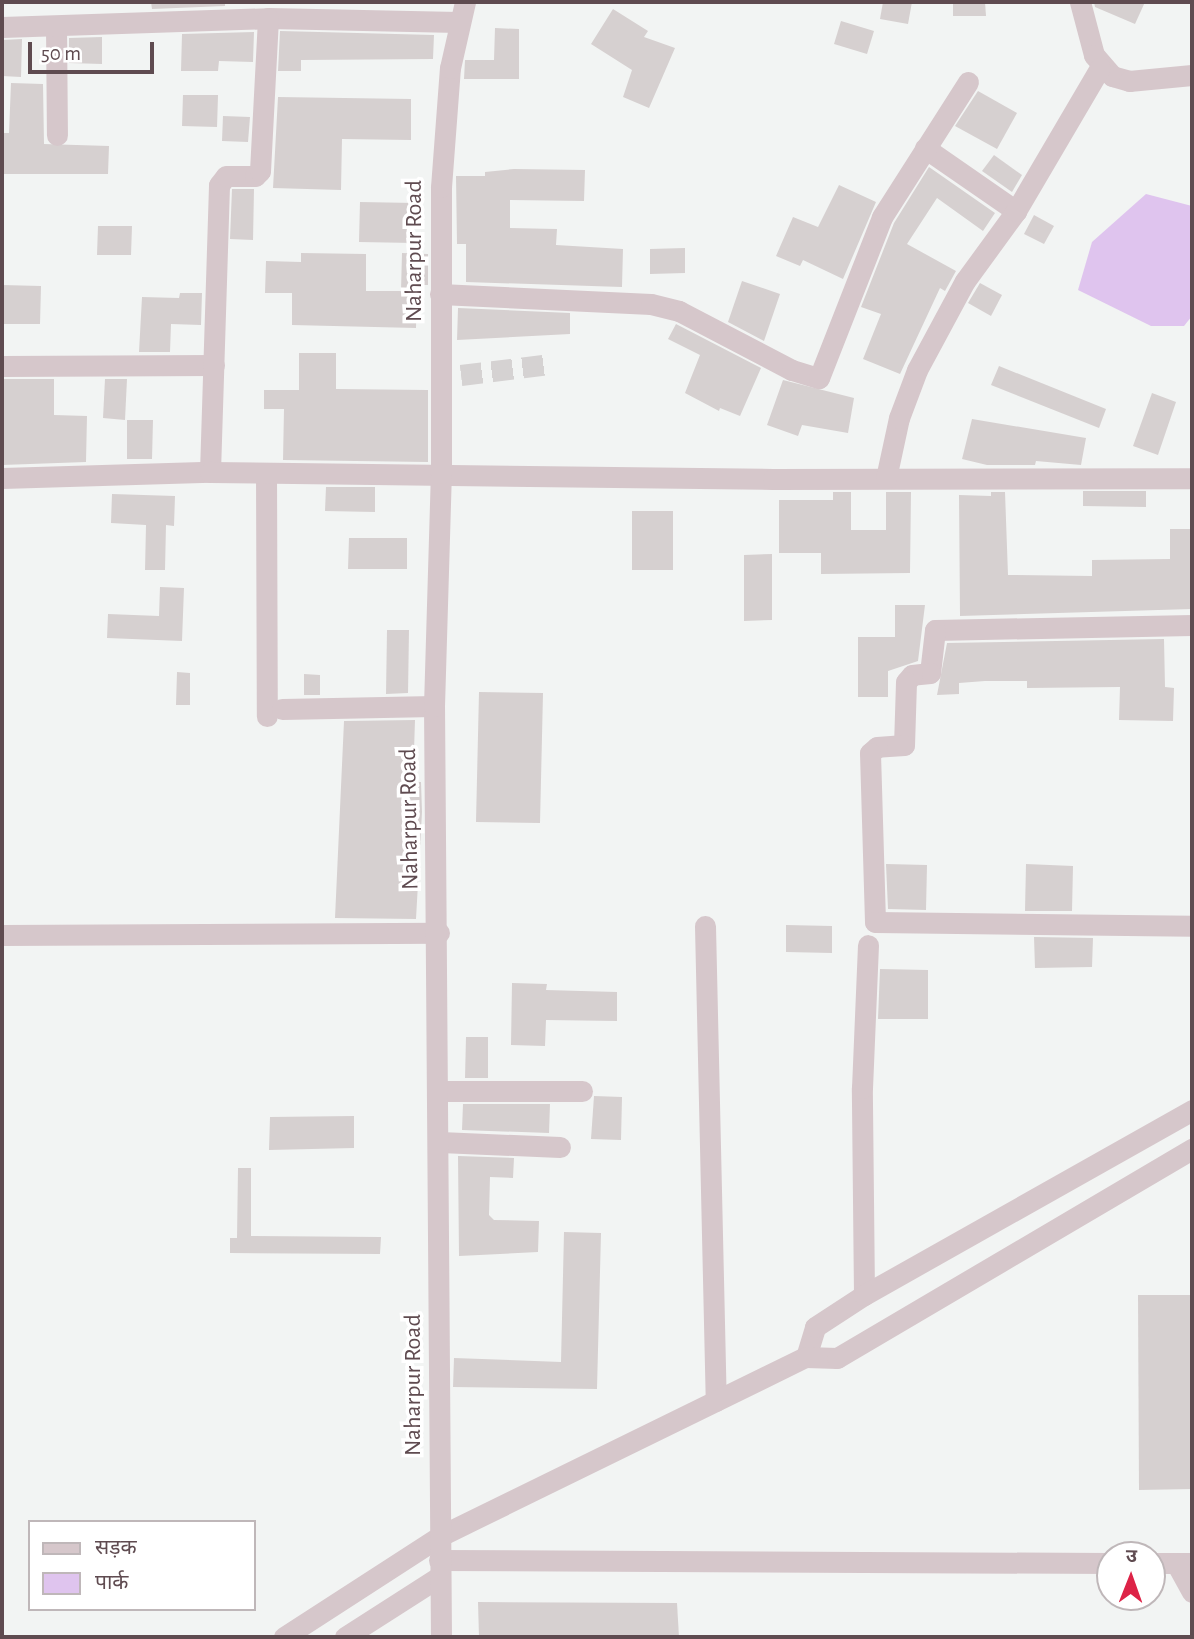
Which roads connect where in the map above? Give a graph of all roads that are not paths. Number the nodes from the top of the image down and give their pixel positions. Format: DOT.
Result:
graph roads {
  1 [pos="1080,2"];
  2 [pos="462,12"];
  3 [pos="268,18"];
  4 [pos="56,26"];
  5 [pos="2,27"];
  6 [pos="1100,68"];
  7 [pos="1192,75"];
  8 [pos="968,82"];
  9 [pos="57,135"];
  10 [pos="925,148"];
  11 [pos="1016,211"];
  12 [pos="440,294"];
  13 [pos="214,365"];
  14 [pos="2,366"];
  15 [pos="210,472"];
  16 [pos="266,473"];
  17 [pos="441,473"];
  18 [pos="2,478"];
  19 [pos="886,478"];
  20 [pos="1192,478"];
  21 [pos="1192,625"];
  22 [pos="434,706"];
  23 [pos="705,926"];
  24 [pos="1192,926"];
  25 [pos="439,933"];
  26 [pos="2,935"];
  27 [pos="868,945"];
  28 [pos="439,1091"];
  29 [pos="582,1091"];
  30 [pos="1192,1110"];
  31 [pos="440,1142"];
  32 [pos="560,1147"];
  33 [pos="1192,1149"];
  34 [pos="864,1295"];
  35 [pos="806,1357"];
  36 [pos="716,1401"];
  37 [pos="440,1536"];
  38 [pos="1096,1563"];
  39 [pos="1166,1563"];
  40 [pos="1184,1563"];
  41 [pos="439,1569"];
  42 [pos="1192,1592"];
  43 [pos="284,1637"];
  44 [pos="345,1637"];
  45 [pos="441,1637"];
  1 -- 6 [label="street"];
  2 -- 3 [label="street"];
  2 -- 12 [label="street, Naharpur Road"];
  3 -- 4 [label="street"];
  3 -- 13 [label="street"];
  4 -- 5 [label="street"];
  4 -- 9 [label="street"];
  6 -- 7 [label="street"];
  6 -- 11 [label="street"];
  8 -- 10 [label="street"];
  10 -- 11 [label="street"];
  10 -- 12 [label="street"];
  11 -- 19 [label="street"];
  12 -- 17 [label="street, Naharpur Road"];
  13 -- 14 [label="street"];
  13 -- 15 [label="street"];
  15 -- 16 [label="street"];
  15 -- 18 [label="street"];
  16 -- 17 [label="street"];
  16 -- 22 [label="street"];
  17 -- 19 [label="street"];
  17 -- 22 [label="street, Naharpur Road"];
  19 -- 20 [label="street"];
  21 -- 24 [label="street"];
  22 -- 25 [label="street, Naharpur Road"];
  23 -- 36 [label="street"];
  25 -- 26 [label="street"];
  25 -- 28 [label="street, Naharpur Road"];
  27 -- 34 [label="street"];
  28 -- 29 [label="street"];
  28 -- 31 [label="street, Naharpur Road"];
  30 -- 34 [label="street"];
  31 -- 32 [label="street"];
  31 -- 37 [label="street, Naharpur Road"];
  33 -- 35 [label="street"];
  34 -- 35 [label="street"];
  35 -- 36 [label="street"];
  36 -- 37 [label="street"];
  37 -- 41 [label="street, Naharpur Road"];
  37 -- 43 [label="street"];
  38 -- 41 [label="street"];
  39 -- 40 [label="street"];
  40 -- 42 [label="street"];
  41 -- 44 [label="street"];
  41 -- 45 [label="street, Naharpur Road"];
}
